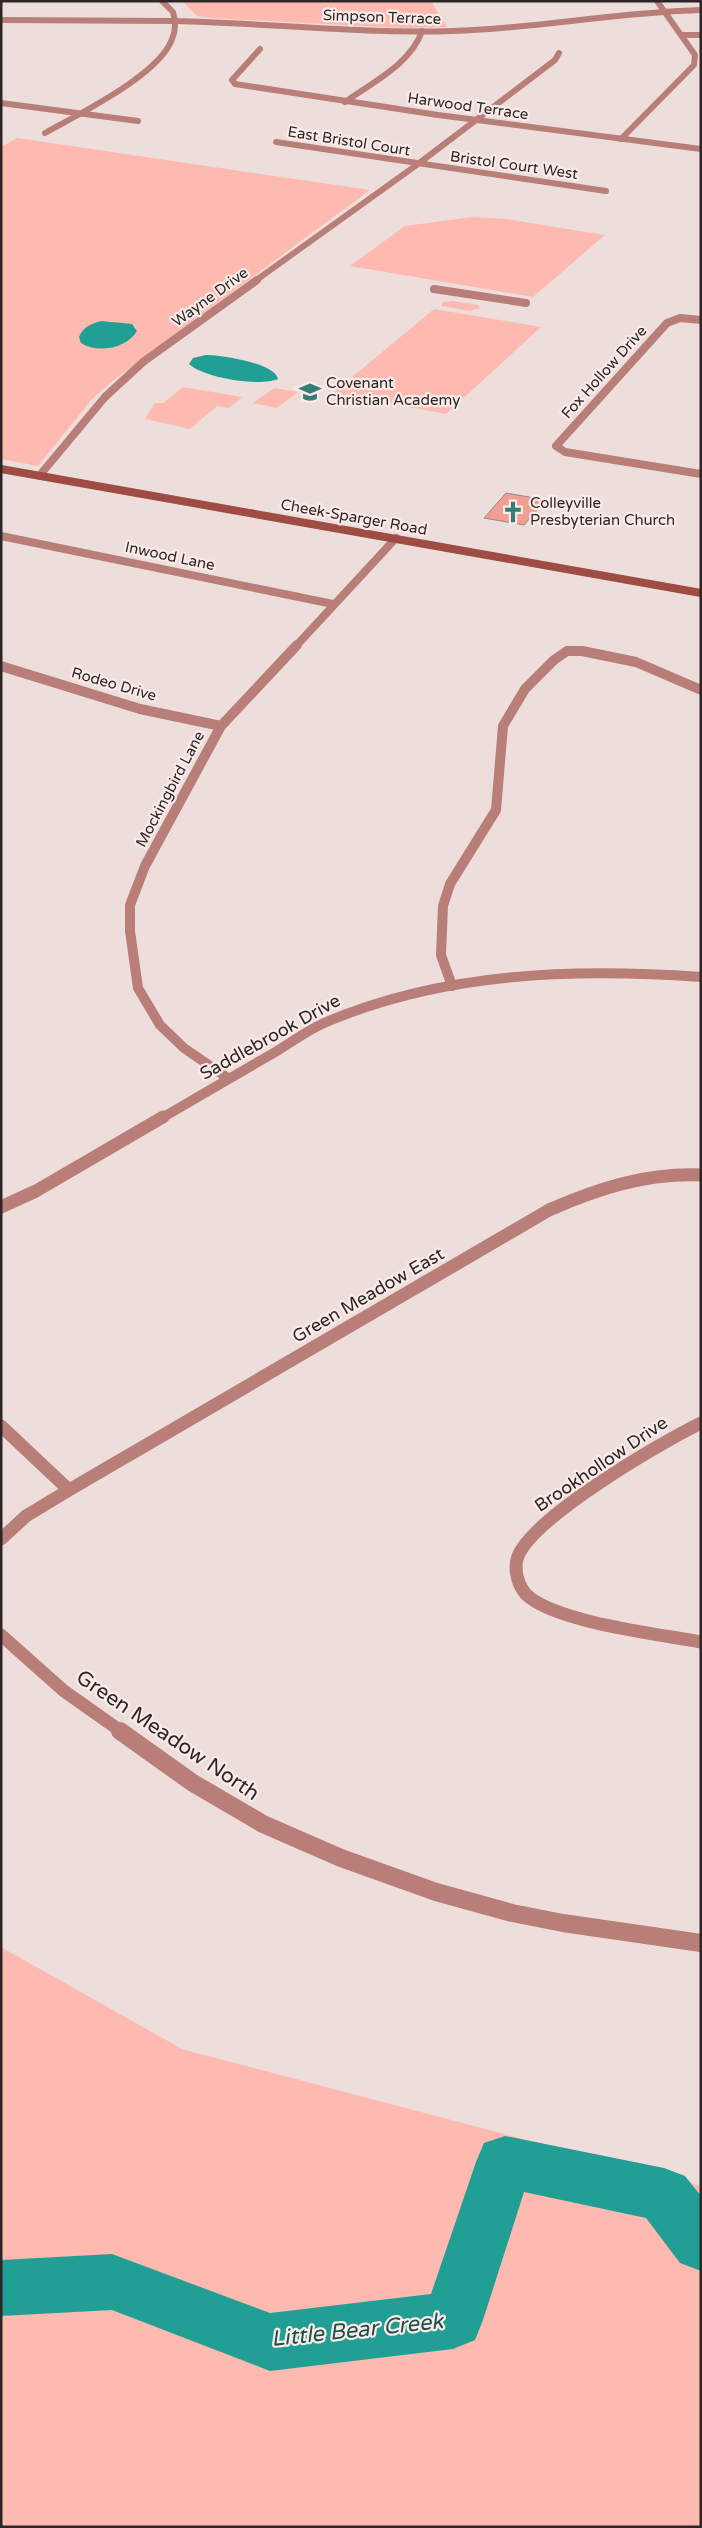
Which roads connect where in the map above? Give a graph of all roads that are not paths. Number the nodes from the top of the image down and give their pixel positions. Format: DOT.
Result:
graph roads {
  1 [pos="162,1"];
  2 [pos="657,1"];
  3 [pos="701,10"];
  4 [pos="663,11"];
  5 [pos="1,20"];
  6 [pos="175,21"];
  7 [pos="422,31"];
  8 [pos="682,35"];
  9 [pos="701,35"];
  10 [pos="260,49"];
  11 [pos="558,53"];
  12 [pos="345,102"];
  13 [pos="1,103"];
  14 [pos="79,113"];
  15 [pos="476,120"];
  16 [pos="138,121"];
  17 [pos="45,132"];
  18 [pos="621,139"];
  19 [pos="276,142"];
  20 [pos="701,149"];
  21 [pos="418,164"];
  22 [pos="606,191"];
  23 [pos="434,289"];
  24 [pos="526,303"];
  25 [pos="701,320"];
  26 [pos="1,469"];
  27 [pos="701,474"];
  28 [pos="40,475"];
  29 [pos="1,536"];
  30 [pos="396,538"];
  31 [pos="701,593"];
  32 [pos="333,604"];
  33 [pos="1,666"];
  34 [pos="701,690"];
  35 [pos="220,726"];
  36 [pos="701,977"];
  37 [pos="452,986"];
  38 [pos="229,1078"];
  39 [pos="701,1174"];
  40 [pos="1,1207"];
  41 [pos="701,1423"];
  42 [pos="1,1426"];
  43 [pos="69,1490"];
  44 [pos="1,1539"];
  45 [pos="1,1635"];
  46 [pos="701,1642"];
  47 [pos="701,1943"];
  1 -- 6 [label="street"];
  2 -- 4 [label="street"];
  3 -- 4 [label="street, Simpson Terrace"];
  4 -- 7 [label="street, Simpson Terrace"];
  4 -- 8 [label="street"];
  5 -- 6 [label="street, Simpson Terrace"];
  6 -- 7 [label="street, Simpson Terrace"];
  6 -- 14 [label="street"];
  7 -- 12 [label="street"];
  8 -- 9 [label="street"];
  8 -- 18 [label="street"];
  10 -- 12 [label="street, Harwood Terrace"];
  11 -- 15 [label="street, Wayne Drive"];
  12 -- 15 [label="street, Harwood Terrace"];
  13 -- 14 [label="street"];
  14 -- 16 [label="street"];
  14 -- 17 [label="street"];
  15 -- 18 [label="street, Harwood Terrace"];
  15 -- 21 [label="street, Wayne Drive"];
  18 -- 20 [label="street, Harwood Terrace"];
  19 -- 21 [label="street, East Bristol Court"];
  21 -- 22 [label="street, Bristol Court West"];
  21 -- 28 [label="street, Wayne Drive"];
  23 -- 24 [label="street"];
  25 -- 27 [label="street, Fox Hollow Drive"];
  26 -- 28 [label="main road, Cheek-Sparger Road"];
  28 -- 30 [label="main road, Cheek-Sparger Road"];
  29 -- 32 [label="street, Inwood Lane"];
  30 -- 31 [label="main road, Cheek-Sparger Road"];
  30 -- 32 [label="street, Mockingbird Lane"];
  32 -- 35 [label="street, Mockingbird Lane"];
  33 -- 35 [label="street, Rodeo Drive"];
  34 -- 37 [label="street"];
  35 -- 38 [label="street, Mockingbird Lane"];
  36 -- 37 [label="street, Saddlebrook Drive"];
  37 -- 38 [label="street, Saddlebrook Drive"];
  38 -- 40 [label="street, Saddlebrook Drive"];
  39 -- 43 [label="street, Green Meadow East"];
  41 -- 46 [label="street, Brookhollow Drive"];
  42 -- 43 [label="street"];
  43 -- 44 [label="street"];
  45 -- 47 [label="street, Green Meadow North"];
}
